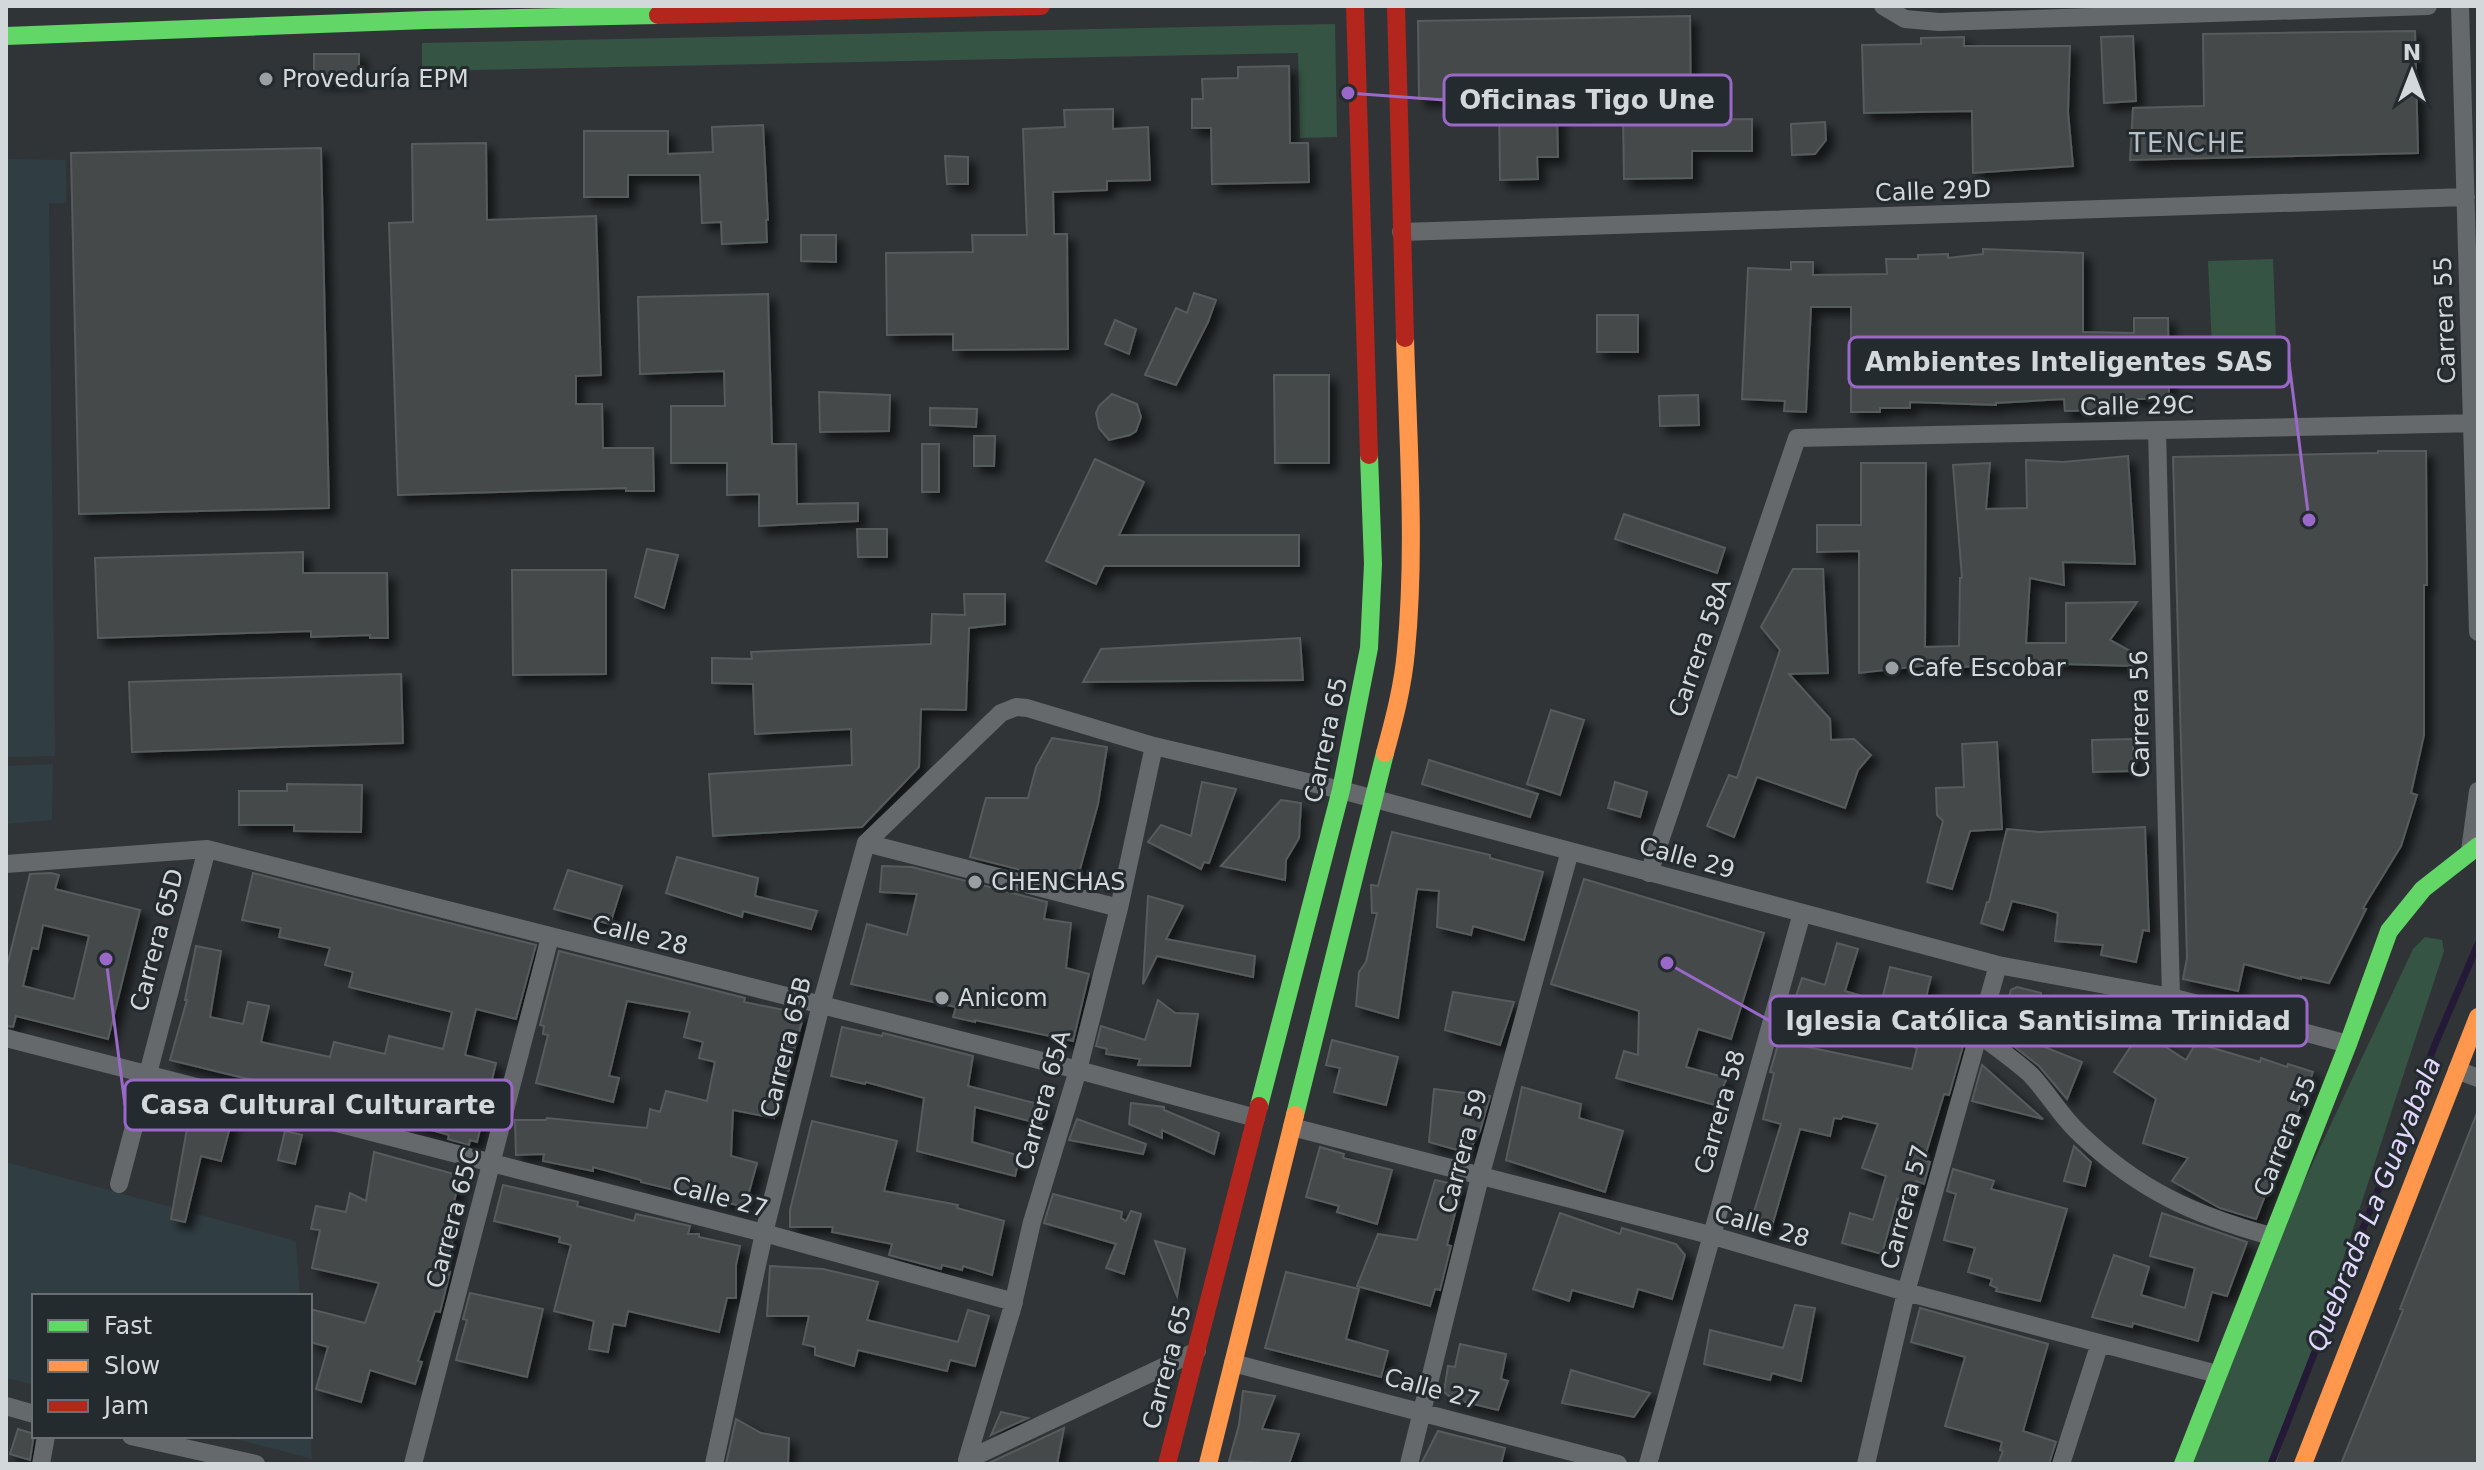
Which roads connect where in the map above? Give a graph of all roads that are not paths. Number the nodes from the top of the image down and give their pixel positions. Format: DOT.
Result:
graph roads {
  1 [pos="1041,6"];
  2 [pos="1355,6"];
  3 [pos="1396,6"];
  4 [pos="1883,6"];
  5 [pos="2428,6"];
  6 [pos="2460,6"];
  7 [pos="6,36"];
  8 [pos="2466,197"];
  9 [pos="1401,232"];
  10 [pos="2475,423"];
  11 [pos="2157,430"];
  12 [pos="1797,438"];
  13 [pos="2478,632"];
  14 [pos="1154,746"];
  15 [pos="1341,790"];
  16 [pos="2478,791"];
  17 [pos="1374,799"];
  18 [pos="866,843"];
  19 [pos="207,849"];
  20 [pos="2474,849"];
  21 [pos="1570,851"];
  22 [pos="6,864"];
  23 [pos="1649,873"];
  24 [pos="1119,908"];
  25 [pos="1802,913"];
  26 [pos="550,937"];
  27 [pos="1998,965"];
  28 [pos="2171,997"];
  29 [pos="821,1005"];
  30 [pos="2478,1017"];
  31 [pos="1978,1033"];
  32 [pos="6,1038"];
  33 [pos="2348,1044"];
  34 [pos="1078,1070"];
  35 [pos="2457,1070"];
  36 [pos="146,1074"];
  37 [pos="2478,1078"];
  38 [pos="1256,1118"];
  39 [pos="1292,1127"];
  40 [pos="492,1163"];
  41 [pos="1480,1177"];
  42 [pos="119,1184"];
  43 [pos="764,1233"];
  44 [pos="1710,1235"];
  45 [pos="2271,1236"];
  46 [pos="1906,1292"];
  47 [pos="1014,1302"];
  48 [pos="2100,1343"];
  49 [pos="1197,1351"];
  50 [pos="1233,1363"];
  51 [pos="2217,1374"];
  52 [pos="6,1406"];
  53 [pos="1423,1411"];
  54 [pos="32,1413"];
  55 [pos="46,1438"];
  56 [pos="140,1438"];
  57 [pos="966,1462"];
  58 [pos="41,1464"];
  59 [pos="256,1464"];
  60 [pos="413,1464"];
  61 [pos="714,1464"];
  62 [pos="1167,1464"];
  63 [pos="1208,1464"];
  64 [pos="1409,1464"];
  65 [pos="1618,1464"];
  66 [pos="1648,1464"];
  67 [pos="1866,1464"];
  68 [pos="2061,1464"];
  69 [pos="2183,1464"];
  70 [pos="2303,1464"];
  1 -- 7 [label="main road"];
  2 -- 15 [label="main road, Carrera 65"];
  3 -- 9 [label="main road"];
  4 -- 5 [label="street"];
  6 -- 8 [label="street, Carrera 55"];
  8 -- 9 [label="street, Calle 29D"];
  8 -- 10 [label="street, Carrera 55"];
  9 -- 17 [label="main road"];
  10 -- 11 [label="street, Calle 29C"];
  10 -- 13 [label="street, Carrera 55"];
  11 -- 12 [label="street, Calle 29C"];
  11 -- 28 [label="street, Carrera 56"];
  12 -- 23 [label="street, Carrera 58A"];
  14 -- 15 [label="street, Calle 29"];
  14 -- 18 [label="street, Calle 29"];
  14 -- 24 [label="street, Carrera 65A"];
  15 -- 17 [label="street, Calle 29"];
  15 -- 38 [label="main road, Carrera 65"];
  16 -- 20 [label="street, Carrera 55"];
  17 -- 21 [label="street, Calle 29"];
  17 -- 39 [label="main road"];
  18 -- 24 [label="street"];
  18 -- 29 [label="street, Carrera 65B"];
  19 -- 22 [label="street, Calle 28"];
  19 -- 26 [label="street, Calle 28"];
  19 -- 36 [label="street, Carrera 65D"];
  20 -- 33 [label="main road, Carrera 55"];
  21 -- 23 [label="street, Calle 29"];
  21 -- 41 [label="street, Carrera 59"];
  23 -- 25 [label="street, Calle 29"];
  24 -- 34 [label="street, Carrera 65A"];
  25 -- 27 [label="street, Calle 29"];
  25 -- 44 [label="street, Carrera 58"];
  26 -- 29 [label="street, Calle 28"];
  26 -- 40 [label="street, Carrera 65C"];
  27 -- 28 [label="street, Calle 29"];
  27 -- 31 [label="street, Carrera 57"];
  28 -- 33 [label="street, Calle 29"];
  29 -- 34 [label="street, Calle 28"];
  29 -- 43 [label="street, Carrera 65B"];
  30 -- 35 [label="main road"];
  31 -- 45 [label="street"];
  31 -- 46 [label="street, Carrera 57"];
  32 -- 36 [label="street, Calle 27"];
  33 -- 45 [label="main road, Carrera 55"];
  34 -- 38 [label="street, Calle 28"];
  34 -- 47 [label="street, Carrera 65A"];
  35 -- 37 [label="street"];
  35 -- 70 [label="main road"];
  36 -- 40 [label="street, Calle 27"];
  36 -- 42 [label="street, Carrera 65D"];
  38 -- 49 [label="main road, Carrera 65"];
  39 -- 41 [label="street, Calle 28"];
  39 -- 50 [label="main road"];
  40 -- 43 [label="street, Calle 27"];
  40 -- 60 [label="street, Carrera 65C"];
  41 -- 44 [label="street, Calle 28"];
  41 -- 53 [label="street, Carrera 59"];
  43 -- 47 [label="street, Calle 27"];
  43 -- 61 [label="street, Carrera 65B"];
  44 -- 46 [label="street, Calle 28"];
  44 -- 66 [label="street, Carrera 58"];
  45 -- 51 [label="main road, Carrera 55"];
  46 -- 48 [label="street, Calle 28"];
  46 -- 67 [label="street, Carrera 57"];
  47 -- 57 [label="street, Carrera 65A"];
  48 -- 51 [label="street, Calle 28"];
  48 -- 68 [label="street"];
  49 -- 57 [label="street"];
  49 -- 62 [label="main road, Carrera 65"];
  50 -- 53 [label="street, Calle 27"];
  50 -- 63 [label="main road"];
  51 -- 69 [label="main road, Carrera 55"];
  52 -- 54 [label="street"];
  53 -- 64 [label="street, Carrera 59"];
  53 -- 65 [label="street, Calle 27"];
  55 -- 58 [label="street"];
  56 -- 59 [label="street"];
}
